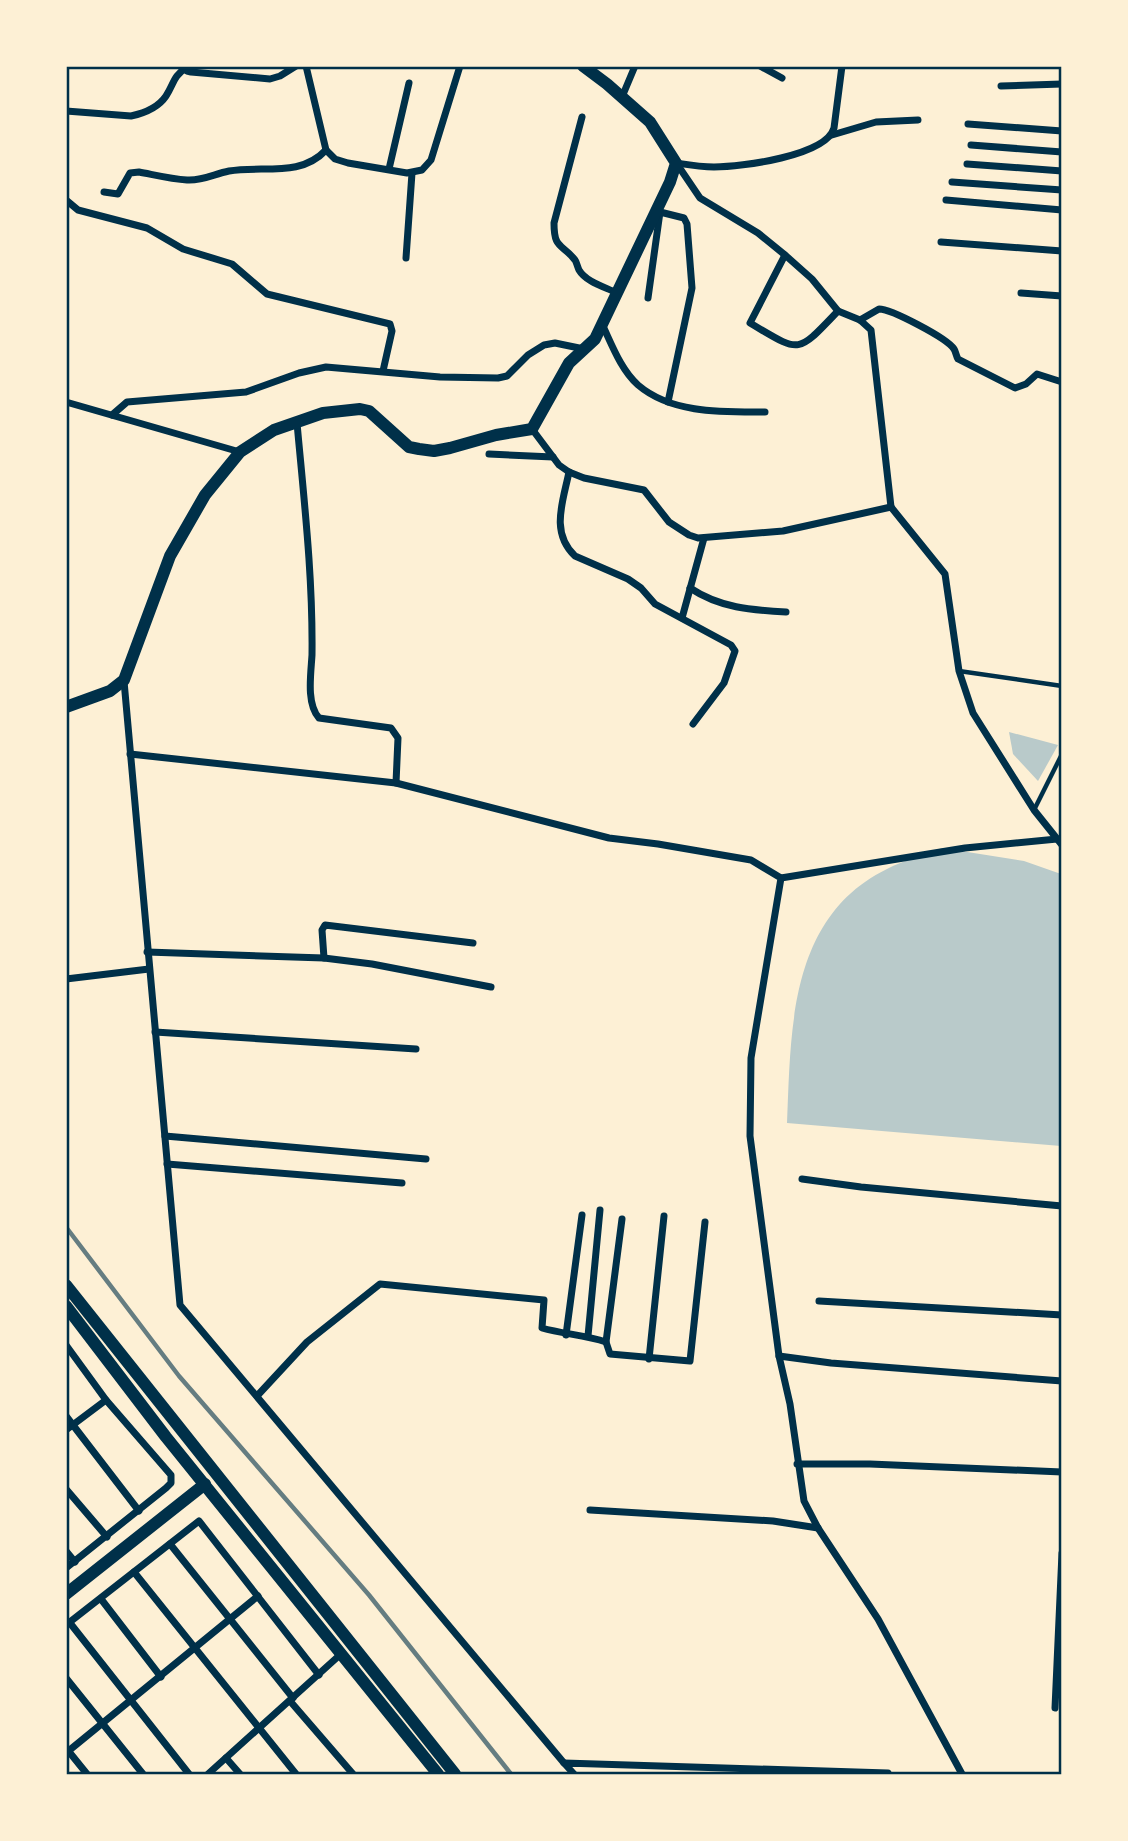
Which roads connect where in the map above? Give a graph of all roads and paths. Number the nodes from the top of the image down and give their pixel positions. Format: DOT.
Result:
graph roads {
  1 [pos="296,66"];
  2 [pos="306,66"];
  3 [pos="460,66"];
  4 [pos="583,66"];
  5 [pos="635,66"];
  6 [pos="760,66"];
  7 [pos="842,66"];
  8 [pos="186,67"];
  9 [pos="782,78"];
  10 [pos="409,83"];
  11 [pos="1062,84"];
  12 [pos="1000,86"];
  13 [pos="622,97"];
  14 [pos="66,111"];
  15 [pos="582,117"];
  16 [pos="918,120"];
  17 [pos="968,124"];
  18 [pos="1062,131"];
  19 [pos="832,135"];
  20 [pos="971,145"];
  21 [pos="326,150"];
  22 [pos="1062,152"];
  23 [pos="676,163"];
  24 [pos="967,164"];
  25 [pos="388,169"];
  26 [pos="1062,171"];
  27 [pos="412,173"];
  28 [pos="952,182"];
  29 [pos="1062,190"];
  30 [pos="104,192"];
  31 [pos="66,200"];
  32 [pos="946,200"];
  33 [pos="1062,210"];
  34 [pos="658,212"];
  35 [pos="941,242"];
  36 [pos="1062,251"];
  37 [pos="785,255"];
  38 [pos="406,258"];
  39 [pos="617,293"];
  40 [pos="1021,293"];
  41 [pos="1062,296"];
  42 [pos="648,299"];
  43 [pos="838,312"];
  44 [pos="860,320"];
  45 [pos="602,323"];
  46 [pos="584,349"];
  47 [pos="383,371"];
  48 [pos="1062,383"];
  49 [pos="668,401"];
  50 [pos="66,402"];
  51 [pos="765,412"];
  52 [pos="112,415"];
  53 [pos="298,423"];
  54 [pos="533,429"];
  55 [pos="240,452"];
  56 [pos="489,454"];
  57 [pos="553,457"];
  58 [pos="569,472"];
  59 [pos="891,507"];
  60 [pos="704,538"];
  61 [pos="690,587"];
  62 [pos="786,612"];
  63 [pos="682,618"];
  64 [pos="959,671"];
  65 [pos="124,680"];
  66 [pos="1062,686"];
  67 [pos="66,707"];
  68 [pos="693,724"];
  69 [pos="130,754"];
  70 [pos="1062,754"];
  71 [pos="396,783"];
  72 [pos="1034,810"];
  73 [pos="1059,842"];
  74 [pos="781,877"];
  75 [pos="472,943"];
  76 [pos="148,952"];
  77 [pos="324,958"];
  78 [pos="149,969"];
  79 [pos="66,979"];
  80 [pos="491,987"];
  81 [pos="155,1032"];
  82 [pos="416,1049"];
  83 [pos="164,1136"];
  84 [pos="426,1159"];
  85 [pos="167,1164"];
  86 [pos="802,1179"];
  87 [pos="402,1183"];
  88 [pos="1062,1206"];
  89 [pos="600,1210"];
  90 [pos="582,1216"];
  91 [pos="664,1216"];
  92 [pos="622,1219"];
  93 [pos="705,1222"];
  94 [pos="69,1293"];
  95 [pos="819,1301"];
  96 [pos="66,1306"];
  97 [pos="1062,1315"];
  98 [pos="566,1335"];
  99 [pos="588,1336"];
  100 [pos="606,1342"];
  101 [pos="66,1345"];
  102 [pos="779,1356"];
  103 [pos="649,1359"];
  104 [pos="1062,1381"];
  105 [pos="257,1396"];
  106 [pos="106,1400"];
  107 [pos="66,1416"];
  108 [pos="70,1428"];
  109 [pos="797,1464"];
  110 [pos="1062,1472"];
  111 [pos="205,1484"];
  112 [pos="66,1489"];
  113 [pos="590,1510"];
  114 [pos="139,1511"];
  115 [pos="818,1528"];
  116 [pos="107,1537"];
  117 [pos="170,1544"];
  118 [pos="66,1551"];
  119 [pos="1062,1553"];
  120 [pos="75,1562"];
  121 [pos="66,1568"];
  122 [pos="134,1572"];
  123 [pos="66,1594"];
  124 [pos="258,1596"];
  125 [pos="101,1599"];
  126 [pos="231,1618"];
  127 [pos="68,1624"];
  128 [pos="352,1645"];
  129 [pos="195,1648"];
  130 [pos="341,1654"];
  131 [pos="319,1675"];
  132 [pos="161,1677"];
  133 [pos="66,1678"];
  134 [pos="291,1699"];
  135 [pos="132,1702"];
  136 [pos="1055,1708"];
  137 [pos="103,1724"];
  138 [pos="260,1728"];
  139 [pos="67,1751"];
  140 [pos="226,1758"];
  141 [pos="564,1763"];
  142 [pos="888,1773"];
  143 [pos="87,1774"];
  144 [pos="143,1774"];
  145 [pos="189,1774"];
  146 [pos="208,1774"];
  147 [pos="240,1774"];
  148 [pos="296,1774"];
  149 [pos="353,1774"];
  150 [pos="438,1774"];
  151 [pos="455,1774"];
  152 [pos="574,1774"];
  153 [pos="962,1774"];
  1 -- 8 [label="street"];
  2 -- 21 [label="street"];
  3 -- 27 [label="street"];
  4 -- 13 [label="street"];
  5 -- 13 [label="street"];
  6 -- 9 [label="street"];
  7 -- 19 [label="street"];
  8 -- 14 [label="street"];
  10 -- 25 [label="street"];
  11 -- 12 [label="street"];
  13 -- 23 [label="street"];
  15 -- 39 [label="street"];
  16 -- 19 [label="street"];
  17 -- 18 [label="street"];
  19 -- 23 [label="street"];
  20 -- 22 [label="street"];
  21 -- 25 [label="street"];
  21 -- 30 [label="street"];
  23 -- 34 [label="street"];
  23 -- 37 [label="street"];
  24 -- 26 [label="street"];
  25 -- 27 [label="street"];
  27 -- 38 [label="street"];
  28 -- 29 [label="street"];
  31 -- 47 [label="street"];
  32 -- 33 [label="street"];
  34 -- 39 [label="street"];
  34 -- 42 [label="street"];
  34 -- 49 [label="street"];
  35 -- 36 [label="street"];
  37 -- 43 [label="street"];
  37 -- 43 [label="street"];
  39 -- 45 [label="street"];
  40 -- 41 [label="street"];
  43 -- 44 [label="street"];
  44 -- 48 [label="street"];
  44 -- 59 [label="street"];
  45 -- 46 [label="street"];
  45 -- 49 [label="street"];
  46 -- 47 [label="street"];
  46 -- 54 [label="street"];
  47 -- 52 [label="street"];
  49 -- 51 [label="street"];
  50 -- 52 [label="street"];
  52 -- 55 [label="street"];
  53 -- 54 [label="street"];
  53 -- 55 [label="street"];
  53 -- 71 [label="street"];
  54 -- 57 [label="street"];
  55 -- 65 [label="street"];
  56 -- 57 [label="street"];
  57 -- 58 [label="street"];
  58 -- 60 [label="street"];
  58 -- 63 [label="street"];
  59 -- 60 [label="street"];
  59 -- 64 [label="street"];
  60 -- 61 [label="street"];
  61 -- 62 [label="street"];
  61 -- 63 [label="street"];
  63 -- 68 [label="street"];
  64 -- 66 [label="lane"];
  64 -- 72 [label="street"];
  65 -- 67 [label="street"];
  65 -- 69 [label="street"];
  69 -- 71 [label="street"];
  69 -- 76 [label="street"];
  70 -- 72 [label="lane"];
  71 -- 74 [label="street"];
  72 -- 73 [label="street"];
  73 -- 74 [label="street"];
  74 -- 102 [label="street"];
  75 -- 77 [label="street"];
  76 -- 77 [label="street"];
  76 -- 78 [label="street"];
  77 -- 80 [label="street"];
  78 -- 79 [label="street"];
  78 -- 81 [label="street"];
  81 -- 82 [label="street"];
  81 -- 83 [label="street"];
  83 -- 84 [label="street"];
  83 -- 85 [label="street"];
  85 -- 87 [label="street"];
  85 -- 105 [label="street"];
  86 -- 88 [label="street"];
  89 -- 99 [label="street"];
  90 -- 98 [label="street"];
  91 -- 103 [label="street"];
  92 -- 100 [label="street"];
  93 -- 103 [label="street"];
  94 -- 128 [label="street"];
  95 -- 97 [label="street"];
  96 -- 111 [label="street"];
  98 -- 99 [label="street"];
  98 -- 105 [label="street"];
  99 -- 100 [label="street"];
  100 -- 103 [label="street"];
  101 -- 106 [label="street"];
  102 -- 104 [label="street"];
  102 -- 109 [label="street"];
  105 -- 141 [label="street"];
  106 -- 108 [label="street"];
  106 -- 114 [label="street"];
  107 -- 108 [label="street"];
  108 -- 114 [label="street"];
  109 -- 110 [label="street"];
  109 -- 115 [label="street"];
  111 -- 123 [label="street"];
  111 -- 130 [label="street"];
  112 -- 116 [label="street"];
  113 -- 115 [label="street"];
  114 -- 116 [label="street"];
  115 -- 153 [label="street"];
  116 -- 120 [label="street"];
  117 -- 122 [label="street"];
  117 -- 124 [label="street"];
  117 -- 126 [label="street"];
  118 -- 120 [label="street"];
  119 -- 136 [label="street"];
  120 -- 121 [label="street"];
  122 -- 125 [label="street"];
  122 -- 129 [label="street"];
  124 -- 126 [label="street"];
  124 -- 131 [label="street"];
  125 -- 127 [label="street"];
  125 -- 132 [label="street"];
  126 -- 129 [label="street"];
  126 -- 134 [label="street"];
  127 -- 135 [label="street"];
  128 -- 130 [label="street"];
  128 -- 151 [label="street"];
  129 -- 132 [label="street"];
  129 -- 138 [label="street"];
  130 -- 131 [label="street"];
  130 -- 150 [label="street"];
  131 -- 134 [label="street"];
  132 -- 135 [label="street"];
  133 -- 137 [label="street"];
  134 -- 138 [label="street"];
  134 -- 149 [label="street"];
  135 -- 137 [label="street"];
  135 -- 145 [label="street"];
  137 -- 139 [label="street"];
  137 -- 144 [label="street"];
  138 -- 140 [label="street"];
  138 -- 148 [label="street"];
  139 -- 143 [label="street"];
  140 -- 146 [label="street"];
  140 -- 147 [label="street"];
  141 -- 142 [label="street"];
  141 -- 152 [label="street"];
}
